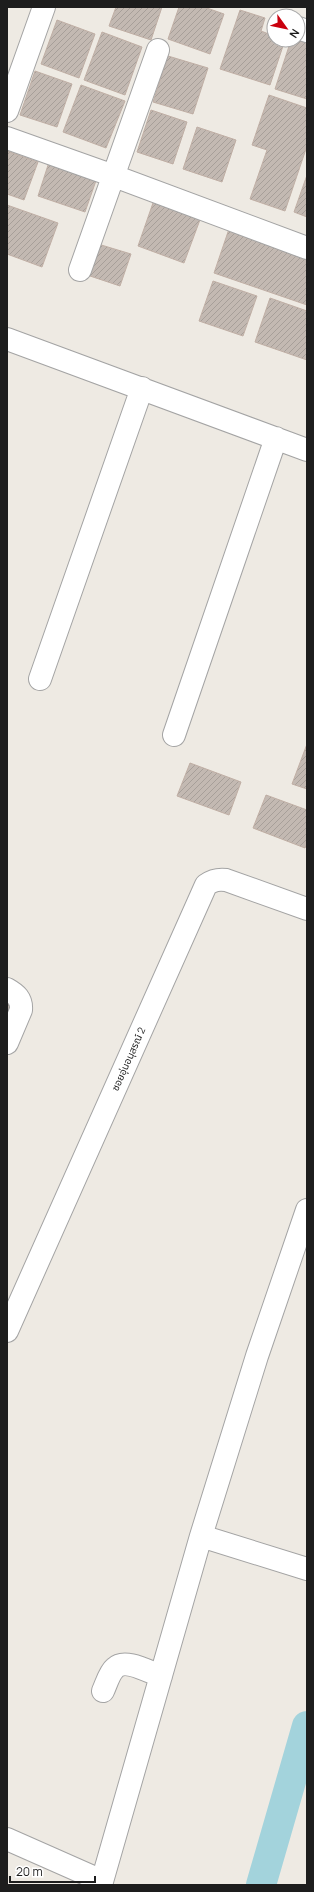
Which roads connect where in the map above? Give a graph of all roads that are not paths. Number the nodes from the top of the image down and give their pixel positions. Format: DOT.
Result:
graph roads {
  1 [pos="44,8"];
  2 [pos="158,50"];
  3 [pos="7,111"];
  4 [pos="7,138"];
  5 [pos="114,176"];
  6 [pos="307,248"];
  7 [pos="80,270"];
  8 [pos="7,339"];
  9 [pos="142,388"];
  10 [pos="276,438"];
  11 [pos="307,450"];
  12 [pos="40,679"];
  13 [pos="174,735"];
  14 [pos="307,909"];
  15 [pos="7,989"];
  16 [pos="7,1043"];
  17 [pos="307,1210"];
  18 [pos="7,1331"];
  19 [pos="201,1536"];
  20 [pos="307,1569"];
  21 [pos="161,1676"];
  22 [pos="103,1691"];
  23 [pos="7,1839"];
  24 [pos="101,1883"];
  1 -- 3 [label="street"];
  2 -- 5 [label="street"];
  4 -- 5 [label="street"];
  5 -- 6 [label="street"];
  5 -- 7 [label="street"];
  8 -- 9 [label="street"];
  9 -- 10 [label="street"];
  9 -- 12 [label="street"];
  10 -- 11 [label="street"];
  10 -- 13 [label="street"];
  14 -- 18 [label="street, ซอยอุ่นอนุสรณ์ 2"];
  15 -- 16 [label="street"];
  17 -- 19 [label="street"];
  19 -- 20 [label="street"];
  19 -- 21 [label="street"];
  21 -- 22 [label="street"];
  21 -- 24 [label="street"];
  23 -- 24 [label="street"];
}
